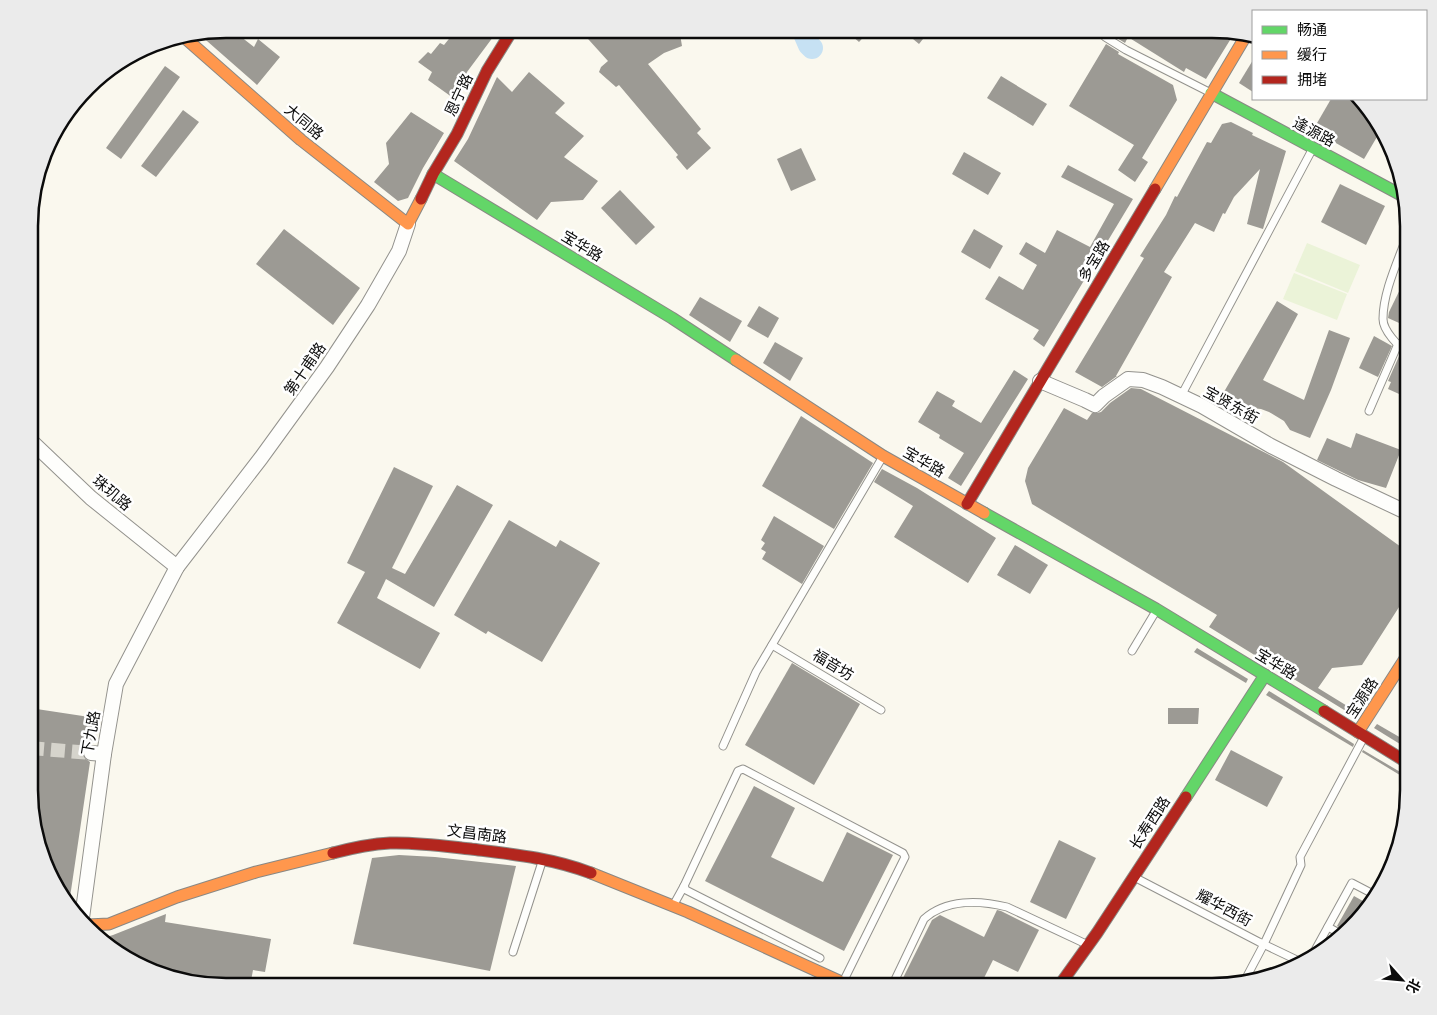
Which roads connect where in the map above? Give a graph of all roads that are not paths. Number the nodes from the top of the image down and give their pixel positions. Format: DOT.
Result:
graph roads {
  1 [pos="507,38"];
  2 [pos="1105,38"];
  3 [pos="1243,40"];
  4 [pos="189,41"];
  5 [pos="1211,93"];
  6 [pos="1313,148"];
  7 [pos="433,174"];
  8 [pos="1397,193"];
  9 [pos="408,224"];
  10 [pos="1400,256"];
  11 [pos="1398,344"];
  12 [pos="1040,381"];
  13 [pos="1181,396"];
  14 [pos="1369,410"];
  15 [pos="38,448"];
  16 [pos="884,456"];
  17 [pos="966,504"];
  18 [pos="1400,509"];
  19 [pos="176,567"];
  20 [pos="1156,609"];
  21 [pos="772,645"];
  22 [pos="1132,651"];
  23 [pos="1400,668"];
  24 [pos="1266,675"];
  25 [pos="881,710"];
  26 [pos="1361,734"];
  27 [pos="723,746"];
  28 [pos="1400,758"];
  29 [pos="543,859"];
  30 [pos="1133,876"];
  31 [pos="684,886"];
  32 [pos="1369,892"];
  33 [pos="673,906"];
  34 [pos="83,911"];
  35 [pos="96,925"];
  36 [pos="1328,927"];
  37 [pos="1335,931"];
  38 [pos="1264,944"];
  39 [pos="1318,944"];
  40 [pos="1088,945"];
  41 [pos="513,952"];
  42 [pos="820,958"];
  43 [pos="1293,959"];
  44 [pos="1248,974"];
  45 [pos="833,978"];
  46 [pos="849,978"];
  47 [pos="896,978"];
  48 [pos="1065,978"];
  1 -- 7 [label="street, 恩宁路"];
  2 -- 5 [label="lane"];
  3 -- 5 [label="street, 多宝路"];
  4 -- 9 [label="street, 大同路"];
  5 -- 6 [label="street, 逢源路"];
  5 -- 12 [label="street, 多宝路"];
  6 -- 8 [label="street, 逢源路"];
  6 -- 13 [label="lane"];
  7 -- 9 [label="street, 第十甫路"];
  7 -- 16 [label="street, 宝华路"];
  9 -- 19 [label="street, 第十甫路"];
  10 -- 11 [label="lane"];
  11 -- 14 [label="lane"];
  12 -- 13 [label="street, 宝贤东街"];
  12 -- 17 [label="street, 多宝路"];
  13 -- 18 [label="street, 宝贤东街"];
  15 -- 19 [label="street, 珠玑路"];
  16 -- 17 [label="street, 宝华路"];
  16 -- 21 [label="lane"];
  17 -- 20 [label="street, 宝华路"];
  19 -- 34 [label="street, 下九路"];
  20 -- 22 [label="lane"];
  20 -- 24 [label="street, 宝华路"];
  21 -- 25 [label="lane, 福音坊"];
  21 -- 27 [label="lane"];
  23 -- 26 [label="street, 宝源路"];
  24 -- 26 [label="street, 宝华路"];
  24 -- 30 [label="street, 长寿西路"];
  26 -- 28 [label="street, 宝华路"];
  26 -- 38 [label="lane"];
  29 -- 33 [label="street, 文昌南路"];
  29 -- 35 [label="street, 文昌南路"];
  29 -- 41 [label="lane"];
  30 -- 38 [label="lane, 耀华西街"];
  30 -- 40 [label="street, 长寿西路"];
  31 -- 33 [label="lane"];
  31 -- 42 [label="lane"];
  31 -- 46 [label="lane"];
  32 -- 36 [label="lane"];
  33 -- 45 [label="street, 文昌南路"];
  36 -- 37 [label="lane"];
  36 -- 39 [label="lane"];
  38 -- 43 [label="lane, 耀华西街"];
  38 -- 44 [label="lane"];
  40 -- 47 [label="lane"];
  40 -- 48 [label="street, 长寿西路"];
}
